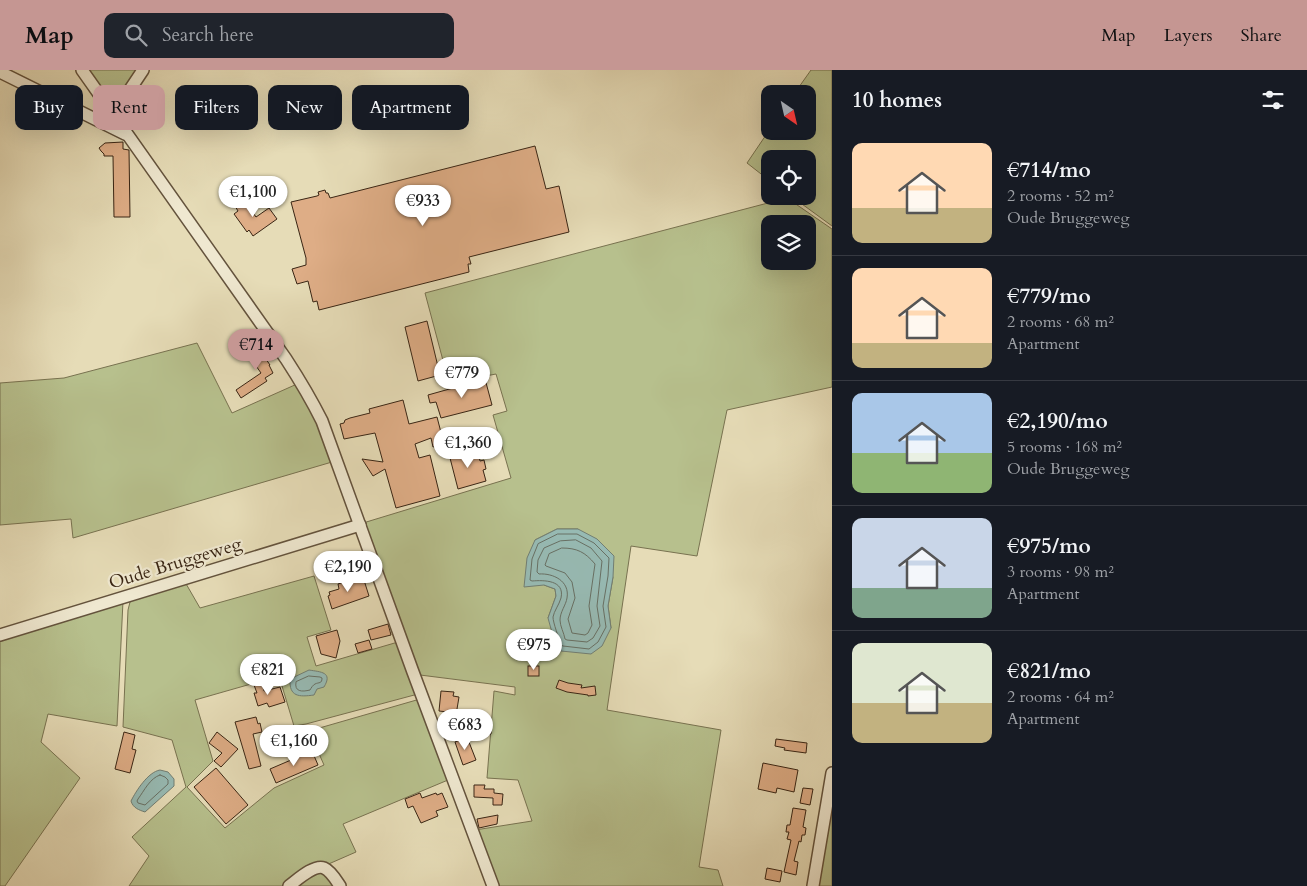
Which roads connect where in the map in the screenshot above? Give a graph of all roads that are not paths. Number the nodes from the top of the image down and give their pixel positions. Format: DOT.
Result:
graph roads {
  1 [pos="82,70"];
  2 [pos="143,70"];
  3 [pos="0,72"];
  4 [pos="133,85"];
  5 [pos="93,86"];
  6 [pos="124,130"];
  7 [pos="127,135"];
  8 [pos="360,525"];
  9 [pos="0,634"];
  10 [pos="832,773"];
  11 [pos="288,886"];
  12 [pos="340,886"];
  13 [pos="493,886"];
  14 [pos="813,886"];
  1 -- 5 [label="street"];
  2 -- 4 [label="street"];
  3 -- 7 [label="street"];
  6 -- 7 [label="street"];
  7 -- 8 [label="street"];
  8 -- 9 [label="street, Oude Bruggeweg"];
  8 -- 13 [label="street"];
  10 -- 14 [label="street"];
  11 -- 12 [label="street"];
}
